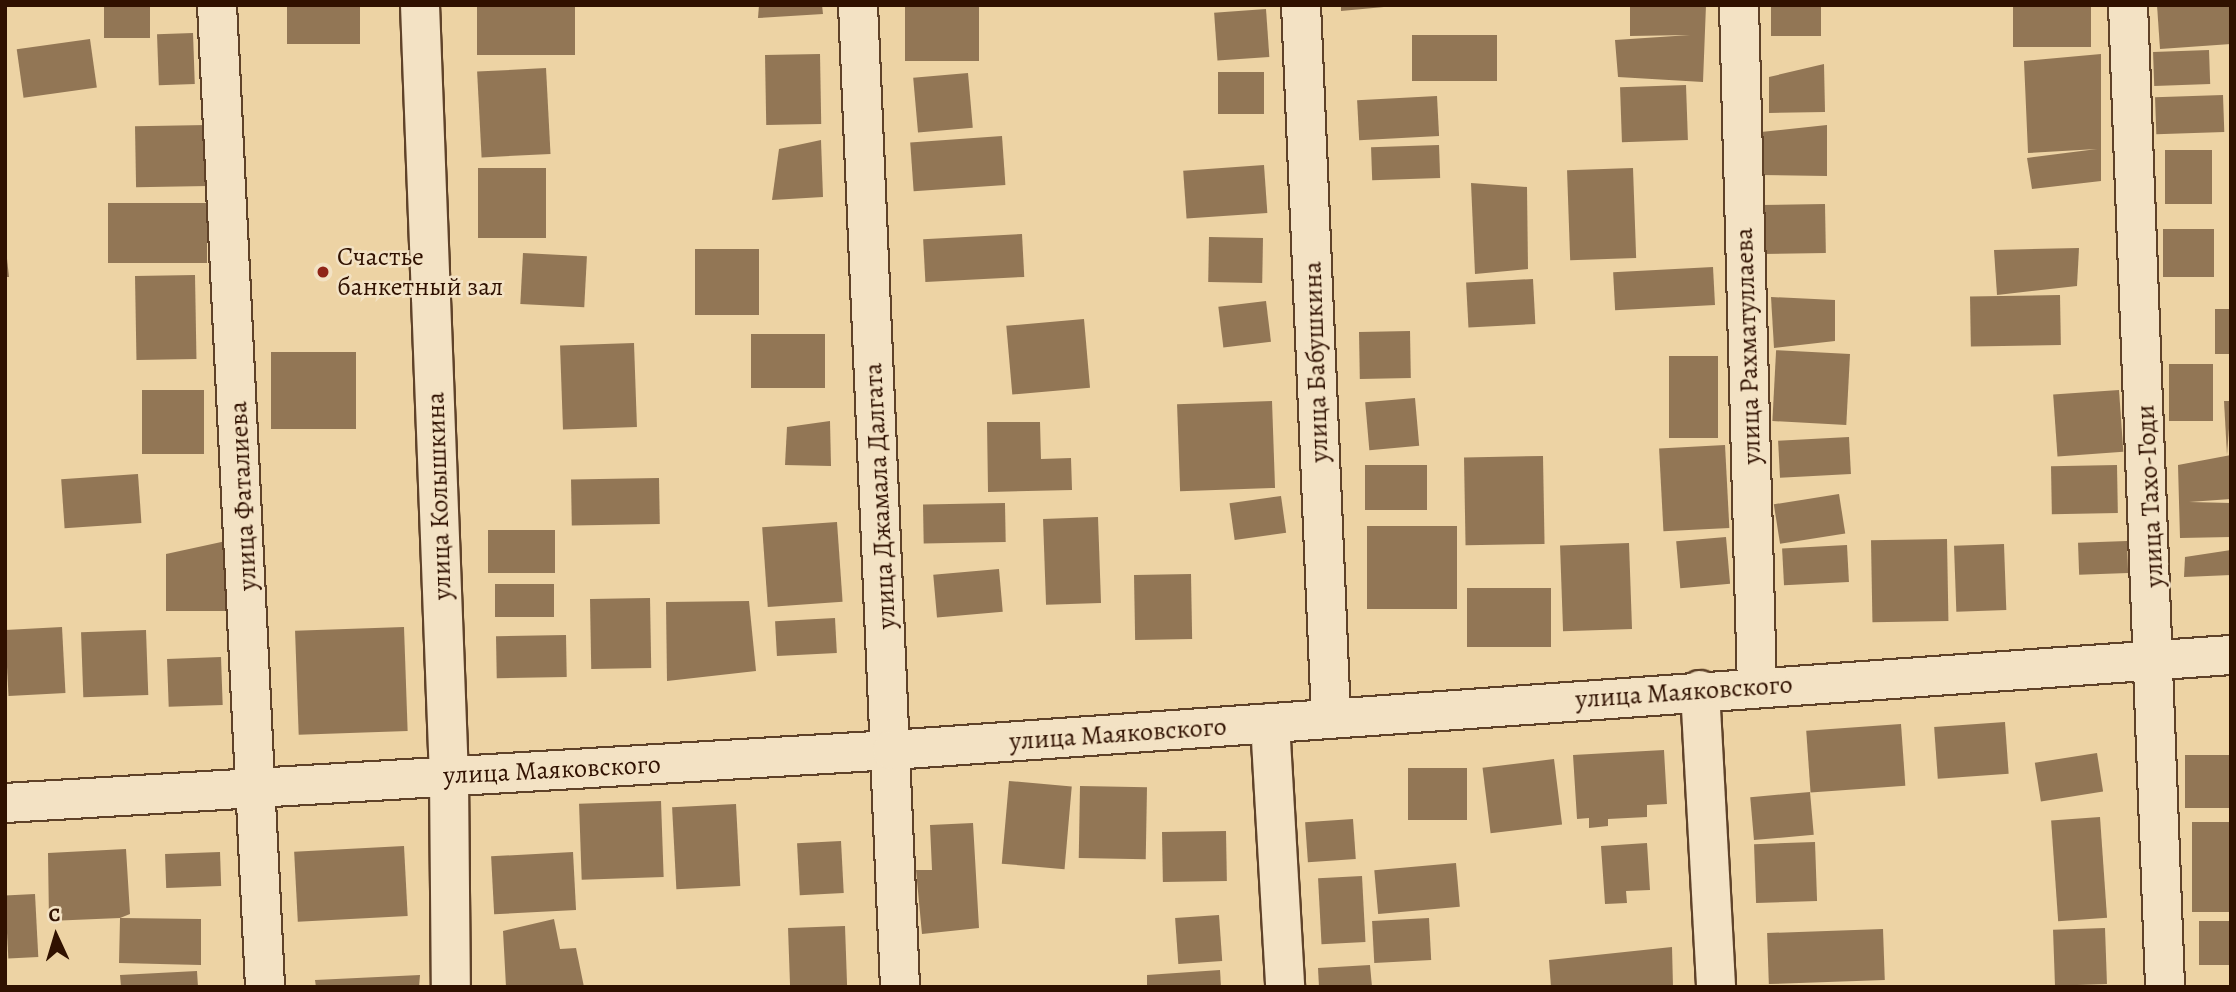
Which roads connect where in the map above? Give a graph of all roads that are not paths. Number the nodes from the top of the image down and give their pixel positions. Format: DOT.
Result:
graph roads {
  1 [pos="217,5"];
  2 [pos="420,5"];
  3 [pos="858,5"];
  4 [pos="1301,5"];
  5 [pos="1739,5"];
  6 [pos="2128,5"];
  7 [pos="2231,655"];
  8 [pos="2157,661"];
  9 [pos="1757,687"];
  10 [pos="1700,690"];
  11 [pos="1331,718"];
  12 [pos="1270,723"];
  13 [pos="892,750"];
  14 [pos="449,776"];
  15 [pos="259,786"];
  16 [pos="5,803"];
  17 [pos="265,987"];
  18 [pos="451,987"];
  19 [pos="900,987"];
  20 [pos="1285,987"];
  21 [pos="1716,987"];
  22 [pos="2165,987"];
  1 -- 15 [label="street, улица Фаталиева"];
  2 -- 14 [label="street, улица Колышкина"];
  3 -- 13 [label="street, улица Джамала Далгата"];
  4 -- 11 [label="street, улица Бабушкина"];
  5 -- 9 [label="street, улица Рахматуллаева"];
  6 -- 8 [label="street, улица Тахо-Годи"];
  7 -- 8 [label="street, улица Маяковского"];
  8 -- 9 [label="street, улица Маяковского"];
  8 -- 22 [label="street, улица Тахо-Годи"];
  9 -- 10 [label="street, улица Маяковского"];
  10 -- 11 [label="street, улица Маяковского"];
  10 -- 21 [label="street"];
  11 -- 12 [label="street, улица Маяковского"];
  12 -- 13 [label="street, улица Маяковского"];
  12 -- 20 [label="street"];
  13 -- 14 [label="street, улица Маяковского"];
  13 -- 19 [label="street, улица Джамала Далгата"];
  14 -- 15 [label="street, улица Маяковского"];
  14 -- 18 [label="street, улица Колышкина"];
  15 -- 16 [label="street, улица Маяковского"];
  15 -- 17 [label="street, улица Фаталиева"];
}
